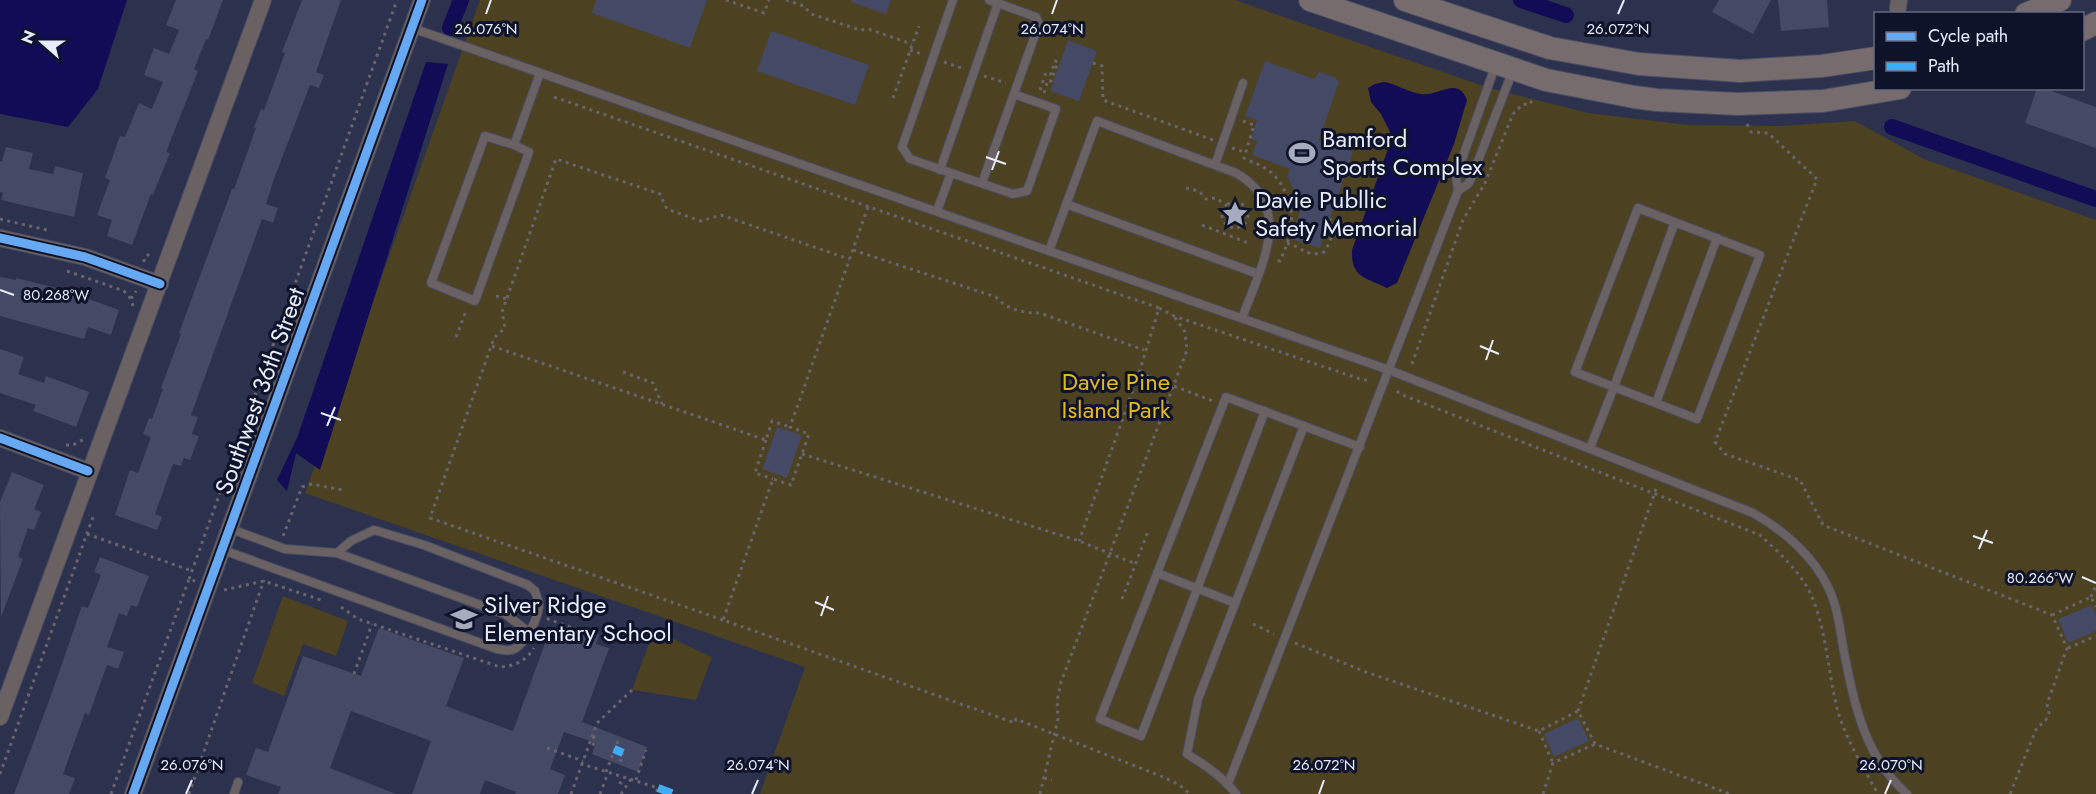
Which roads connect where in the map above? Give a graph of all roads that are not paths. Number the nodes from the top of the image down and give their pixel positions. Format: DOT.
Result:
graph roads {
  1 [pos="263,0"];
  2 [pos="422,0"];
  3 [pos="953,0"];
  4 [pos="1310,0"];
  5 [pos="1405,0"];
  6 [pos="2060,0"];
  7 [pos="994,1"];
  8 [pos="2031,12"];
  9 [pos="412,28"];
  10 [pos="1874,58"];
  11 [pos="1505,66"];
  12 [pos="540,73"];
  13 [pos="1244,83"];
  14 [pos="1888,90"];
  15 [pos="1014,94"];
  16 [pos="514,145"];
  17 [pos="1215,165"];
  18 [pos="940,170"];
  19 [pos="951,173"];
  20 [pos="982,183"];
  21 [pos="1458,191"];
  22 [pos="1066,204"];
  23 [pos="937,211"];
  24 [pos="1676,222"];
  25 [pos="0,238"];
  26 [pos="1717,238"];
  27 [pos="1049,251"];
  28 [pos="1258,274"];
  29 [pos="160,284"];
  30 [pos="1242,318"];
  31 [pos="1389,370"];
  32 [pos="1614,387"];
  33 [pos="1656,403"];
  34 [pos="1265,411"];
  35 [pos="1304,426"];
  36 [pos="0,438"];
  37 [pos="1360,447"];
  38 [pos="1590,448"];
  39 [pos="88,471"];
  40 [pos="231,528"];
  41 [pos="223,550"];
  42 [pos="337,553"];
  43 [pos="1157,573"];
  44 [pos="1197,589"];
  45 [pos="1235,603"];
  46 [pos="529,632"];
  47 [pos="0,717"];
  48 [pos="238,782"];
  49 [pos="1228,784"];
  50 [pos="133,794"];
  51 [pos="234,794"];
  52 [pos="1236,794"];
  53 [pos="1907,794"];
  1 -- 29 [label="street"];
  2 -- 9 [label="street, Southwest 36th Street"];
  3 -- 18 [label="lane"];
  4 -- 11 [label="main road"];
  5 -- 10 [label="main road"];
  6 -- 8 [label="main road"];
  7 -- 15 [label="lane"];
  7 -- 18 [label="lane"];
  9 -- 12 [label="lane"];
  9 -- 40 [label="street, Southwest 36th Street"];
  11 -- 14 [label="main road"];
  11 -- 21 [label="lane"];
  11 -- 21 [label="lane"];
  12 -- 16 [label="lane"];
  12 -- 23 [label="lane"];
  13 -- 17 [label="lane"];
  15 -- 20 [label="lane"];
  15 -- 20 [label="lane"];
  16 -- 16 [label="lane"];
  17 -- 22 [label="lane"];
  17 -- 28 [label="lane"];
  18 -- 19 [label="lane"];
  19 -- 20 [label="lane"];
  19 -- 23 [label="lane"];
  21 -- 31 [label="lane"];
  22 -- 27 [label="lane"];
  22 -- 28 [label="lane"];
  23 -- 27 [label="lane"];
  24 -- 26 [label="lane"];
  24 -- 32 [label="lane"];
  24 -- 32 [label="lane"];
  25 -- 29 [label="street"];
  26 -- 33 [label="lane"];
  26 -- 33 [label="lane"];
  27 -- 30 [label="lane"];
  28 -- 30 [label="lane"];
  29 -- 39 [label="street"];
  30 -- 31 [label="lane"];
  31 -- 37 [label="lane"];
  31 -- 38 [label="lane"];
  32 -- 33 [label="lane"];
  32 -- 38 [label="lane"];
  34 -- 35 [label="lane"];
  34 -- 43 [label="lane"];
  34 -- 44 [label="lane"];
  35 -- 37 [label="lane"];
  35 -- 45 [label="lane"];
  36 -- 39 [label="street"];
  37 -- 49 [label="lane"];
  38 -- 53 [label="lane"];
  39 -- 47 [label="street"];
  40 -- 41 [label="street, Southwest 36th Street"];
  40 -- 42 [label="lane"];
  41 -- 46 [label="lane"];
  41 -- 50 [label="street, Southwest 36th Street"];
  42 -- 46 [label="lane"];
  42 -- 46 [label="lane"];
  43 -- 44 [label="lane"];
  43 -- 44 [label="lane"];
  44 -- 45 [label="lane"];
  45 -- 49 [label="lane"];
  48 -- 51 [label="lane"];
  49 -- 52 [label="lane"];
}
